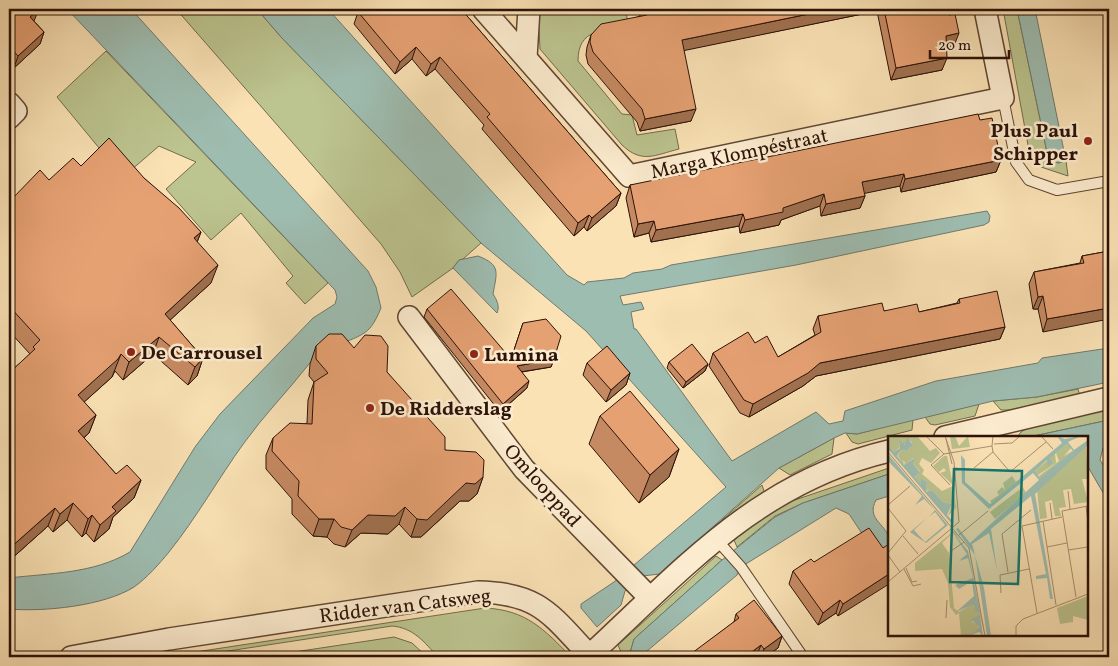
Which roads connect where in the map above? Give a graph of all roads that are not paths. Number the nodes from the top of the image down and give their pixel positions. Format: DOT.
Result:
graph roads {
  1 [pos="483,9"];
  2 [pos="529,9"];
  3 [pos="985,9"];
  4 [pos="526,57"];
  5 [pos="1003,98"];
  6 [pos="1109,181"];
  7 [pos="410,317"];
  8 [pos="1109,398"];
  9 [pos="949,436"];
  10 [pos="888,451"];
  11 [pos="723,546"];
  12 [pos="646,594"];
  13 [pos="71,657"];
  14 [pos="589,657"];
  15 [pos="803,657"];
  1 -- 4 [label="street, Marga Klompéstraat"];
  2 -- 4 [label="street"];
  3 -- 5 [label="street"];
  4 -- 5 [label="street, Marga Klompéstraat"];
  5 -- 6 [label="lane"];
  7 -- 12 [label="street, Omlooppad"];
  8 -- 9 [label="street"];
  10 -- 11 [label="street, Ridder van Catsweg"];
  11 -- 12 [label="street, Ridder van Catsweg"];
  11 -- 15 [label="lane"];
  12 -- 14 [label="street, Ridder van Catsweg"];
  13 -- 14 [label="street, Ridder van Catsweg"];
}
